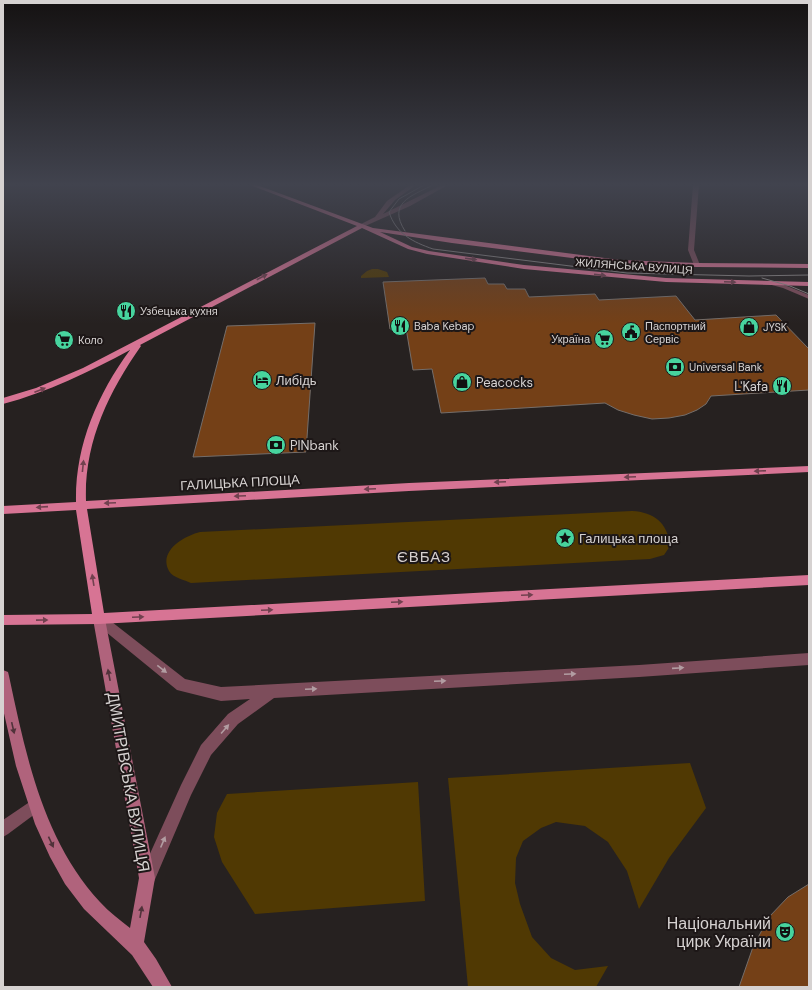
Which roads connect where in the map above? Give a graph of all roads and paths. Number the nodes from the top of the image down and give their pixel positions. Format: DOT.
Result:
graph roads {
  1 [pos="356,231"];
  2 [pos="373,231"];
  3 [pos="393,231"];
  4 [pos="692,231"];
  5 [pos="697,265"];
  6 [pos="809,266"];
  7 [pos="770,283"];
  8 [pos="809,284"];
  9 [pos="809,296"];
  10 [pos="140,343"];
  11 [pos="3,401"];
  12 [pos="809,469"];
  13 [pos="80,504"];
  14 [pos="3,510"];
  15 [pos="809,580"];
  16 [pos="99,619"];
  17 [pos="3,620"];
  18 [pos="809,659"];
  19 [pos="3,676"];
  20 [pos="272,691"];
  21 [pos="34,806"];
  22 [pos="3,829"];
  23 [pos="147,878"];
  24 [pos="135,945"];
  25 [pos="163,987"];
  10 -- 1 [label="main road, one-way"];
  2 -- 7 [label="main road, ЖИЛЯНСЬКА ВУЛИЦЯ, one-way"];
  3 -- 5 [label="main road, ЖИЛЯНСЬКА ВУЛИЦЯ"];
  4 -- 5 [label="street"];
  5 -- 6 [label="main road, ЖИЛЯНСЬКА ВУЛИЦЯ"];
  7 -- 8 [label="main road, ЖИЛЯНСЬКА ВУЛИЦЯ"];
  7 -- 9 [label="street"];
  11 -- 10 [label="main road, one-way"];
  13 -- 10 [label="main road, one-way"];
  12 -- 13 [label="main road, ГАЛИЦЬКА ПЛОЩА, one-way"];
  13 -- 14 [label="main road, ГАЛИЦЬКА ПЛОЩА, one-way"];
  16 -- 13 [label="main road, one-way"];
  16 -- 15 [label="main road, one-way"];
  17 -- 16 [label="main road, one-way"];
  16 -- 20 [label="street, one-way"];
  23 -- 16 [label="main road, ДМИТРІВСЬКА ВУЛИЦЯ, one-way"];
  20 -- 18 [label="street, one-way"];
  19 -- 21 [label="main road, one-way"];
  23 -- 20 [label="street, one-way"];
  21 -- 22 [label="street"];
  21 -- 24 [label="main road, one-way"];
  24 -- 23 [label="main road, ДМИТРІВСЬКА ВУЛИЦЯ, one-way"];
  24 -- 25 [label="main road"];
}
